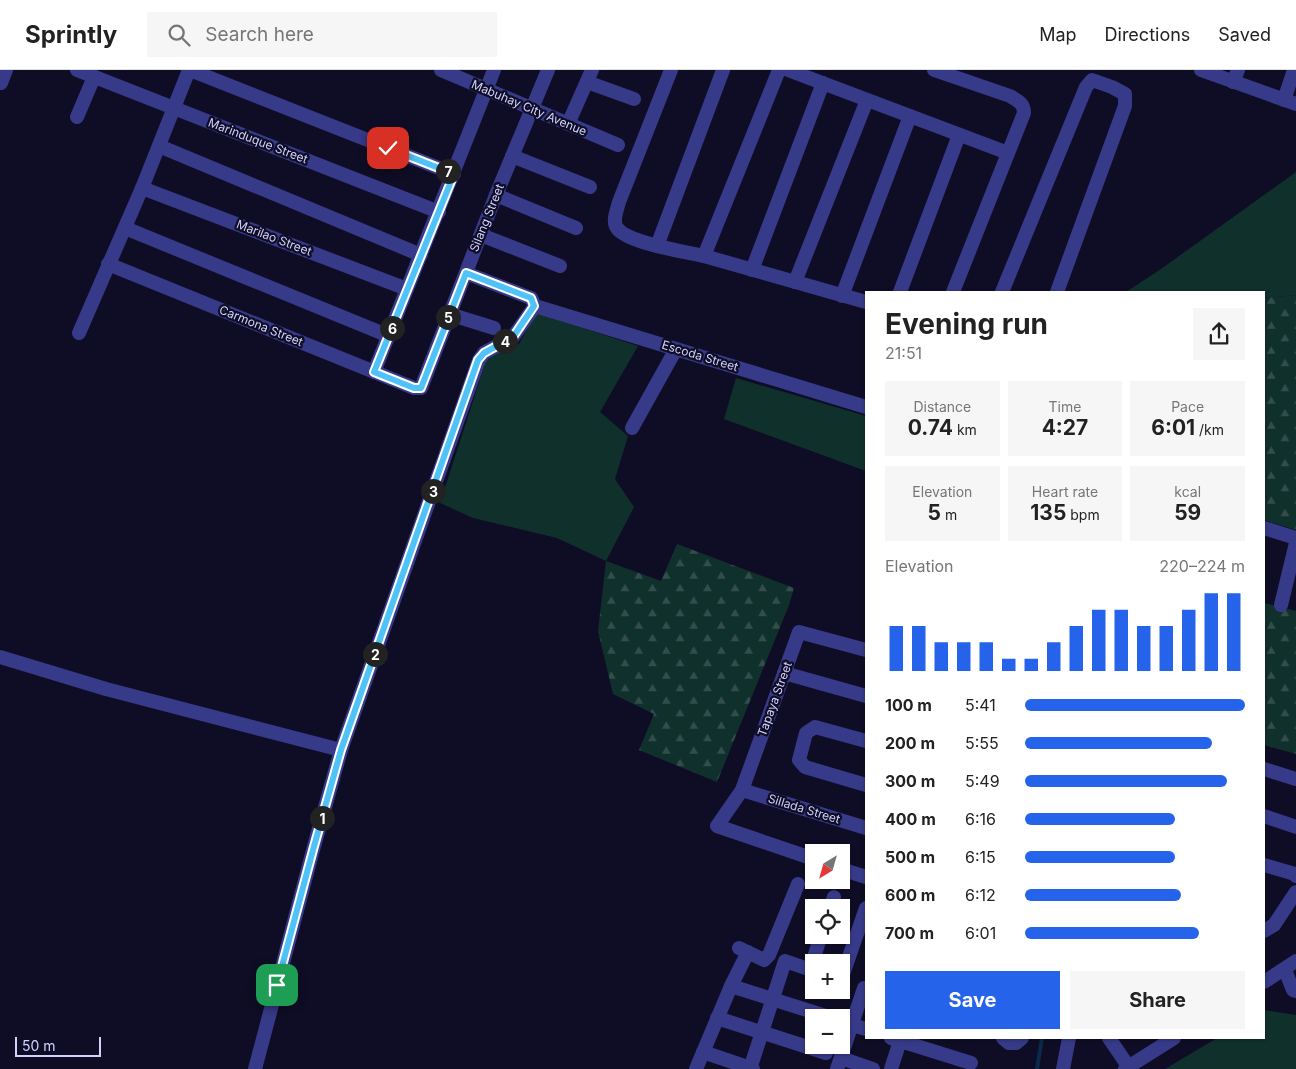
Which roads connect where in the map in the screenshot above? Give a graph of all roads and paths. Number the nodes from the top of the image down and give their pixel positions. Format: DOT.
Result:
graph roads {
  1 [pos="77,70"];
  2 [pos="190,70"];
  3 [pos="441,70"];
  4 [pos="494,70"];
  5 [pos="548,70"];
  6 [pos="670,70"];
  7 [pos="723,70"];
  8 [pos="779,70"];
  9 [pos="788,70"];
  10 [pos="934,70"];
  11 [pos="1201,70"];
  12 [pos="1294,70"];
  13 [pos="589,76"];
  14 [pos="1235,76"];
  15 [pos="94,77"];
  16 [pos="823,83"];
  17 [pos="486,89"];
  18 [pos="634,99"];
  19 [pos="867,100"];
  20 [pos="1290,102"];
  21 [pos="175,109"];
  22 [pos="532,109"];
  23 [pos="910,116"];
  24 [pos="77,117"];
  25 [pos="568,124"];
  26 [pos="959,135"];
  27 [pos="618,145"];
  28 [pos="158,146"];
  29 [pos="1008,153"];
  30 [pos="512,156"];
  31 [pos="454,174"];
  32 [pos="590,187"];
  33 [pos="142,188"];
  34 [pos="496,195"];
  35 [pos="439,212"];
  36 [pos="125,228"];
  37 [pos="576,228"];
  38 [pos="481,235"];
  39 [pos="658,246"];
  40 [pos="421,255"];
  41 [pos="704,256"];
  42 [pos="108,264"];
  43 [pos="560,266"];
  44 [pos="752,270"];
  45 [pos="466,273"];
  46 [pos="795,282"];
  47 [pos="407,289"];
  48 [pos="900,291"];
  49 [pos="953,291"];
  50 [pos="1002,291"];
  51 [pos="1057,291"];
  52 [pos="842,296"];
  53 [pos="865,302"];
  54 [pos="534,306"];
  55 [pos="449,314"];
  56 [pos="494,328"];
  57 [pos="79,333"];
  58 [pos="389,336"];
  59 [pos="676,349"];
  60 [pos="374,372"];
  61 [pos="414,388"];
  62 [pos="865,407"];
  63 [pos="632,428"];
  64 [pos="1265,528"];
  65 [pos="1296,538"];
  66 [pos="1296,543"];
  67 [pos="1281,605"];
  68 [pos="865,650"];
  69 [pos="0,657"];
  70 [pos="784,673"];
  71 [pos="865,696"];
  72 [pos="865,741"];
  73 [pos="341,750"];
  74 [pos="1265,769"];
  75 [pos="1296,779"];
  76 [pos="865,785"];
  77 [pos="742,790"];
  78 [pos="1265,816"];
  79 [pos="1296,827"];
  80 [pos="865,828"];
  81 [pos="805,856"];
  82 [pos="1265,864"];
  83 [pos="850,872"];
  84 [pos="1296,876"];
  85 [pos="865,877"];
  86 [pos="798,884"];
  87 [pos="1296,892"];
  88 [pos="865,911"];
  89 [pos="1265,930"];
  90 [pos="850,954"];
  91 [pos="1296,961"];
  92 [pos="805,968"];
  93 [pos="1284,970"];
  94 [pos="1265,981"];
  95 [pos="850,983"];
  96 [pos="731,986"];
  97 [pos="865,988"];
  98 [pos="1296,991"];
  99 [pos="773,999"];
  100 [pos="805,1009"];
  101 [pos="717,1018"];
  102 [pos="852,1025"];
  103 [pos="865,1029"];
  104 [pos="762,1032"];
  105 [pos="898,1039"];
  106 [pos="1004,1039"];
  107 [pos="1021,1039"];
  108 [pos="1069,1039"];
  109 [pos="1110,1039"];
  110 [pos="1165,1040"];
  111 [pos="805,1046"];
  112 [pos="703,1052"];
  113 [pos="971,1063"];
  114 [pos="839,1064"];
  115 [pos="1126,1067"];
  116 [pos="255,1069"];
  117 [pos="696,1069"];
  118 [pos="751,1069"];
  119 [pos="873,1069"];
  120 [pos="891,1069"];
  121 [pos="1063,1069"];
  1 -- 15 [label="street, Marinduque Street"];
  2 -- 21 [label="street"];
  2 -- 31 [label="street"];
  3 -- 17 [label="street, Mabuhay City Avenue"];
  4 -- 17 [label="street"];
  5 -- 22 [label="street, Silang Street"];
  6 -- 39 [label="street"];
  7 -- 39 [label="street"];
  8 -- 41 [label="street"];
  9 -- 16 [label="street"];
  10 -- 29 [label="street"];
  11 -- 14 [label="street"];
  12 -- 20 [label="street"];
  13 -- 18 [label="street"];
  13 -- 25 [label="street"];
  14 -- 20 [label="street"];
  15 -- 21 [label="street, Marinduque Street"];
  15 -- 24 [label="street"];
  16 -- 19 [label="street"];
  16 -- 44 [label="street"];
  17 -- 22 [label="street, Mabuhay City Avenue"];
  17 -- 31 [label="street"];
  19 -- 23 [label="street"];
  19 -- 46 [label="street"];
  21 -- 28 [label="street"];
  21 -- 35 [label="street, Marinduque Street"];
  22 -- 25 [label="street, Mabuhay City Avenue"];
  22 -- 30 [label="street, Silang Street"];
  23 -- 26 [label="street"];
  23 -- 52 [label="street"];
  25 -- 27 [label="street, Mabuhay City Avenue"];
  26 -- 29 [label="street"];
  26 -- 48 [label="street"];
  28 -- 33 [label="street"];
  28 -- 40 [label="street"];
  29 -- 49 [label="street"];
  30 -- 32 [label="street"];
  30 -- 34 [label="street, Silang Street"];
  31 -- 35 [label="street"];
  33 -- 36 [label="street"];
  33 -- 47 [label="street, Marilao Street"];
  34 -- 37 [label="street"];
  34 -- 38 [label="street, Silang Street"];
  35 -- 40 [label="street"];
  36 -- 42 [label="street"];
  36 -- 58 [label="street"];
  38 -- 43 [label="street"];
  38 -- 45 [label="street, Silang Street"];
  39 -- 41 [label="street"];
  40 -- 47 [label="street"];
  41 -- 44 [label="street"];
  42 -- 57 [label="street"];
  42 -- 60 [label="street, Carmona Street"];
  44 -- 46 [label="street"];
  45 -- 54 [label="street"];
  45 -- 55 [label="street, Silang Street"];
  46 -- 52 [label="street"];
  47 -- 58 [label="street"];
  50 -- 51 [label="street"];
  52 -- 53 [label="street"];
  54 -- 59 [label="street, Escoda Street"];
  54 -- 73 [label="street"];
  55 -- 56 [label="street"];
  55 -- 61 [label="street, Silang Street"];
  58 -- 60 [label="street"];
  59 -- 62 [label="street, Escoda Street"];
  59 -- 63 [label="street"];
  60 -- 61 [label="street, Carmona Street"];
  64 -- 65 [label="street"];
  66 -- 67 [label="street"];
  68 -- 70 [label="street, Tapaya Street"];
  69 -- 73 [label="street"];
  70 -- 71 [label="street"];
  70 -- 77 [label="street, Tapaya Street"];
  72 -- 76 [label="street"];
  73 -- 116 [label="street"];
  74 -- 75 [label="street"];
  77 -- 80 [label="street, Sillada Street"];
  77 -- 81 [label="street, Tapaya Street"];
  78 -- 79 [label="street"];
  82 -- 84 [label="street"];
  83 -- 85 [label="street"];
  86 -- 96 [label="street"];
  87 -- 89 [label="street"];
  88 -- 90 [label="street"];
  91 -- 93 [label="street"];
  92 -- 99 [label="street"];
  93 -- 94 [label="street"];
  93 -- 98 [label="street"];
  95 -- 97 [label="street"];
  96 -- 99 [label="street"];
  96 -- 101 [label="street"];
  97 -- 102 [label="street"];
  99 -- 100 [label="street"];
  99 -- 104 [label="street"];
  101 -- 104 [label="street"];
  101 -- 112 [label="street"];
  102 -- 103 [label="street"];
  102 -- 114 [label="street"];
  104 -- 111 [label="street"];
  104 -- 118 [label="street"];
  105 -- 113 [label="street"];
  105 -- 120 [label="street"];
  106 -- 107 [label="street"];
  108 -- 121 [label="street"];
  109 -- 115 [label="street"];
  110 -- 115 [label="street"];
  112 -- 117 [label="street"];
  112 -- 118 [label="street"];
  114 -- 119 [label="street"];
}
